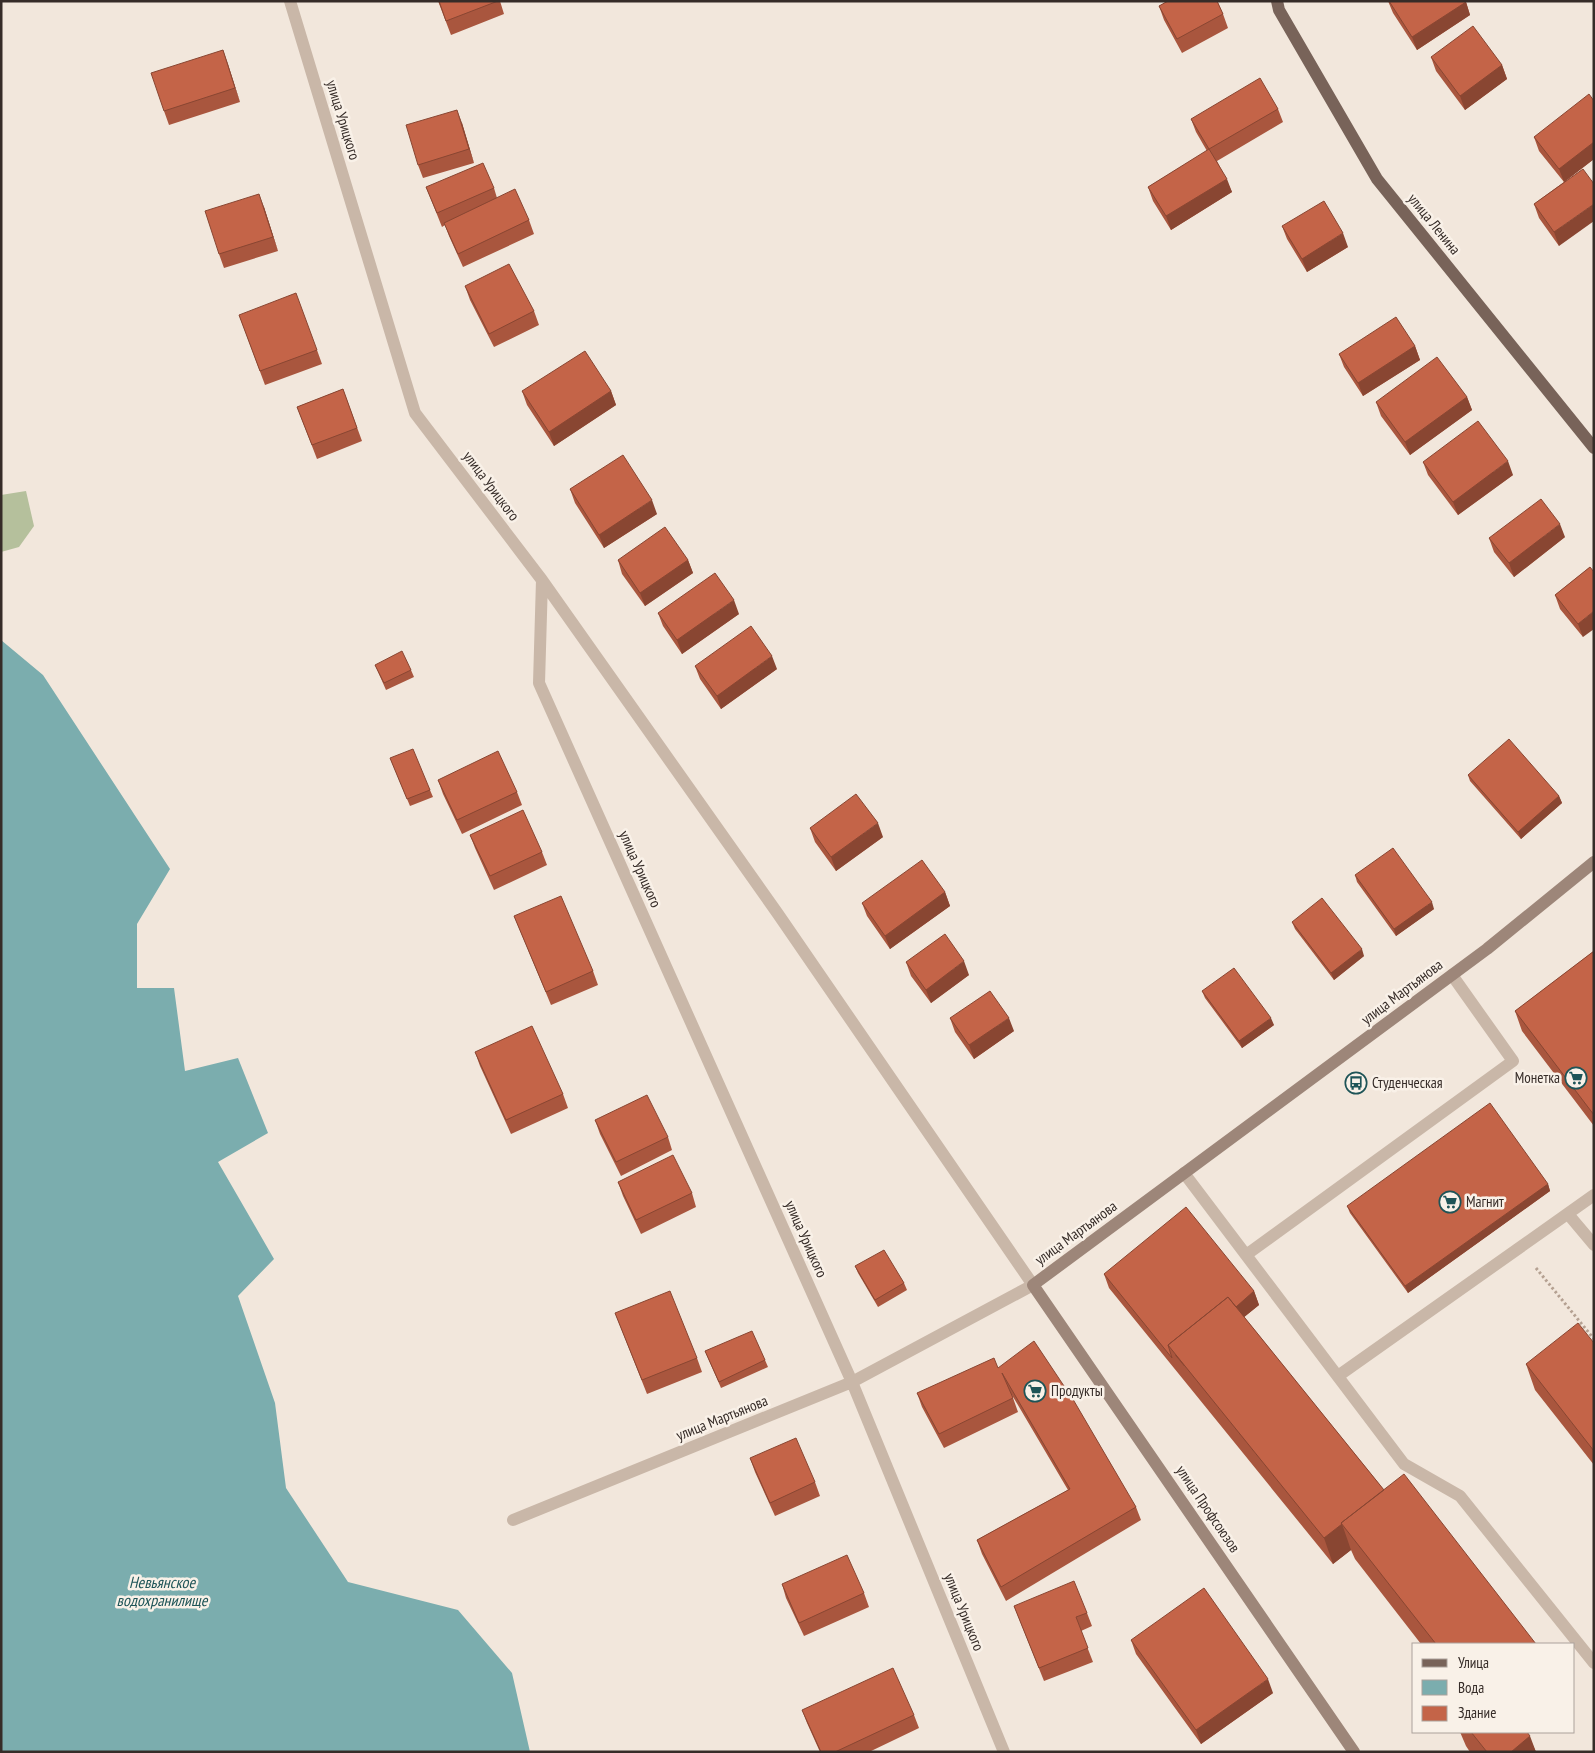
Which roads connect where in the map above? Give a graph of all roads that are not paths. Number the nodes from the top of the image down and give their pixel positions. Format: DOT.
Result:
graph roads {
  1 [pos="290,1"];
  2 [pos="1276,1"];
  3 [pos="1594,448"];
  4 [pos="542,580"];
  5 [pos="1594,862"];
  6 [pos="1452,975"];
  7 [pos="1184,1173"];
  8 [pos="1594,1195"];
  9 [pos="1568,1214"];
  10 [pos="1594,1245"];
  11 [pos="1246,1255"];
  12 [pos="1033,1285"];
  13 [pos="1338,1376"];
  14 [pos="852,1382"];
  15 [pos="513,1520"];
  16 [pos="1594,1663"];
  17 [pos="1004,1752"];
  18 [pos="1354,1752"];
  1 -- 4 [label="street, улица Урицкого"];
  2 -- 3 [label="main road, улица Ленина"];
  4 -- 12 [label="street"];
  4 -- 14 [label="street, улица Урицкого"];
  5 -- 6 [label="street, улица Мартьянова"];
  6 -- 7 [label="street, улица Мартьянова"];
  6 -- 11 [label="street"];
  7 -- 11 [label="street"];
  7 -- 12 [label="street, улица Мартьянова"];
  8 -- 9 [label="street"];
  9 -- 10 [label="street"];
  9 -- 13 [label="street"];
  11 -- 13 [label="street"];
  12 -- 14 [label="street, улица Мартьянова"];
  12 -- 18 [label="street, улица Профсоюзов"];
  13 -- 16 [label="street"];
  14 -- 15 [label="street, улица Мартьянова"];
  14 -- 17 [label="street, улица Урицкого"];
}
